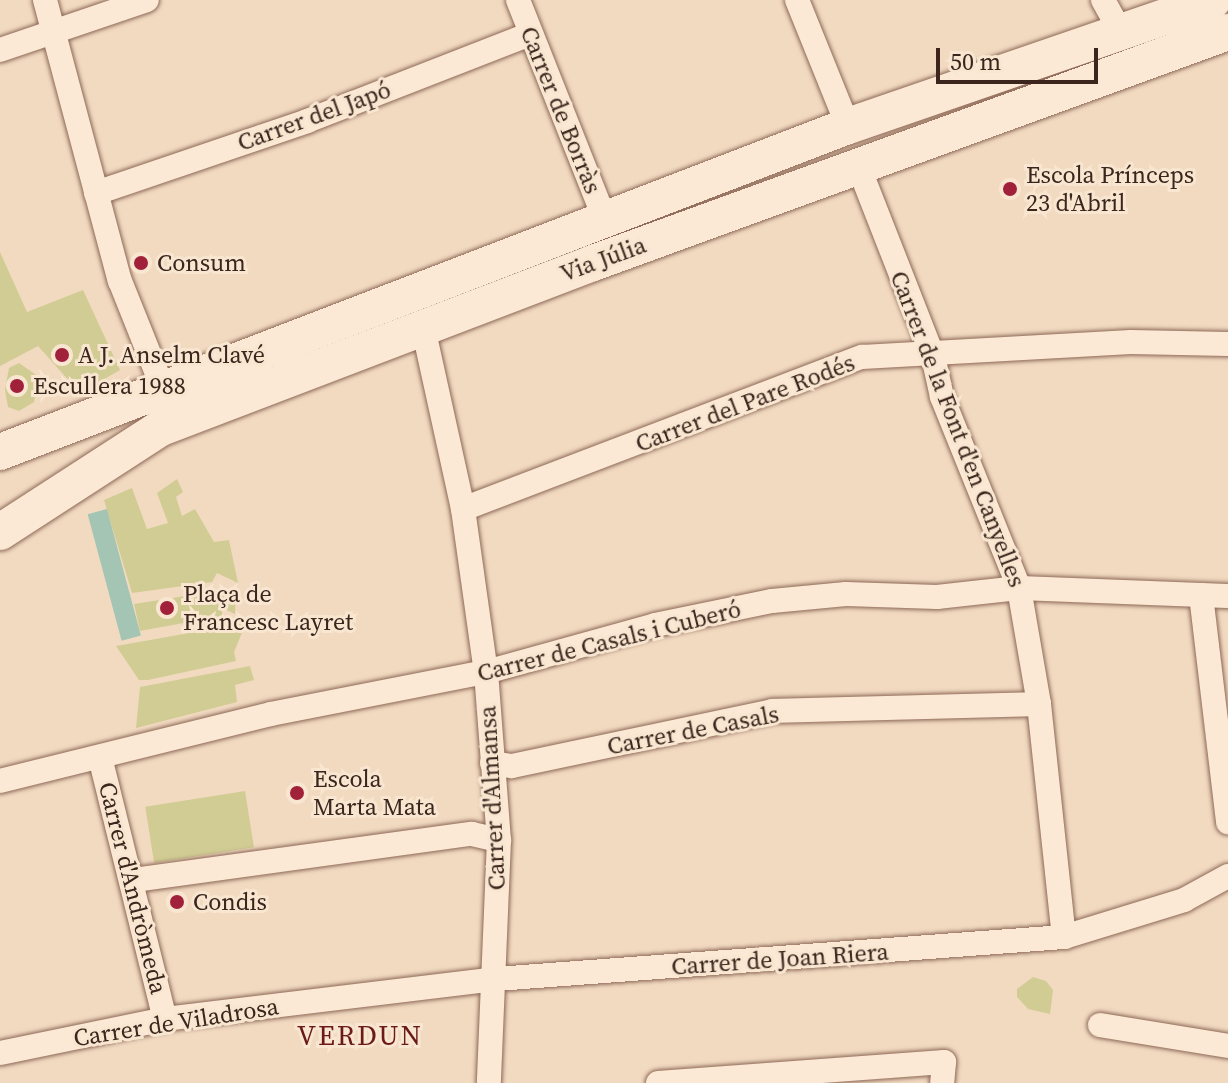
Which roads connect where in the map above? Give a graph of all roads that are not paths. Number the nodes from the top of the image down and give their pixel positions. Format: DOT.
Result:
graph roads {
  1 [pos="45,0"];
  2 [pos="147,0"];
  3 [pos="518,0"];
  4 [pos="797,0"];
  5 [pos="1103,0"];
  6 [pos="1213,0"];
  7 [pos="1228,32"];
  8 [pos="1121,33"];
  9 [pos="530,34"];
  10 [pos="55,35"];
  11 [pos="0,50"];
  12 [pos="848,126"];
  13 [pos="858,165"];
  14 [pos="96,193"];
  15 [pos="605,220"];
  16 [pos="423,327"];
  17 [pos="1228,344"];
  18 [pos="933,356"];
  19 [pos="162,386"];
  20 [pos="0,452"];
  21 [pos="463,509"];
  22 [pos="0,532"];
  23 [pos="1019,588"];
  24 [pos="1201,595"];
  25 [pos="1228,596"];
  26 [pos="486,672"];
  27 [pos="1039,704"];
  28 [pos="100,757"];
  29 [pos="492,763"];
  30 [pos="0,781"];
  31 [pos="1228,822"];
  32 [pos="499,840"];
  33 [pos="1228,876"];
  34 [pos="134,880"];
  35 [pos="1064,937"];
  36 [pos="496,979"];
  37 [pos="165,1019"];
  38 [pos="1100,1025"];
  39 [pos="1228,1046"];
  40 [pos="0,1053"];
  41 [pos="943,1072"];
  42 [pos="489,1083"];
  43 [pos="658,1083"];
  1 -- 10 [label="street"];
  2 -- 10 [label="street"];
  3 -- 9 [label="street, Carrer de Borràs"];
  4 -- 12 [label="street"];
  5 -- 8 [label="street"];
  6 -- 8 [label="street, Via Júlia"];
  7 -- 13 [label="street, Via Júlia"];
  8 -- 12 [label="street, Via Júlia"];
  9 -- 14 [label="street, Carrer del Japó"];
  9 -- 15 [label="street, Carrer de Borràs"];
  10 -- 11 [label="street"];
  10 -- 14 [label="street"];
  12 -- 15 [label="street, Via Júlia"];
  13 -- 16 [label="street, Via Júlia"];
  13 -- 18 [label="street, Carrer de la Font d'en Canyelles"];
  14 -- 19 [label="street"];
  15 -- 19 [label="street, Via Júlia"];
  16 -- 21 [label="street, Carrer d'Almansa"];
  16 -- 22 [label="street, Via Júlia"];
  17 -- 18 [label="street, Carrer del Pare Rodés"];
  18 -- 21 [label="street, Carrer del Pare Rodés"];
  18 -- 23 [label="street, Carrer de la Font d'en Canyelles"];
  19 -- 20 [label="street, Via Júlia"];
  21 -- 26 [label="street, Carrer d'Almansa"];
  23 -- 24 [label="street, Carrer de Casals i Cuberó"];
  23 -- 26 [label="street, Carrer de Casals i Cuberó"];
  23 -- 27 [label="street, Carrer de la Font d'en Canyelles"];
  24 -- 25 [label="street, Carrer de Casals i Cuberó"];
  24 -- 31 [label="street"];
  26 -- 28 [label="street, Carrer de Casals i Cuberó"];
  26 -- 29 [label="street, Carrer d'Almansa"];
  27 -- 29 [label="street, Carrer de Casals"];
  27 -- 35 [label="street, Carrer de la Font d'en Canyelles"];
  28 -- 30 [label="street, Carrer de Casals i Cuberó"];
  28 -- 34 [label="street, Carrer d'Andròmeda"];
  29 -- 32 [label="street, Carrer d'Almansa"];
  32 -- 34 [label="street"];
  32 -- 36 [label="street, Carrer d'Almansa"];
  33 -- 35 [label="street, Carrer de Joan Riera"];
  34 -- 37 [label="street, Carrer d'Andròmeda"];
  35 -- 36 [label="street, Carrer de Joan Riera"];
  36 -- 37 [label="street, Carrer de Viladrosa"];
  36 -- 42 [label="street, Carrer d'Almansa"];
  37 -- 40 [label="street, Carrer de Viladrosa"];
  38 -- 39 [label="street"];
  41 -- 43 [label="street"];
}
